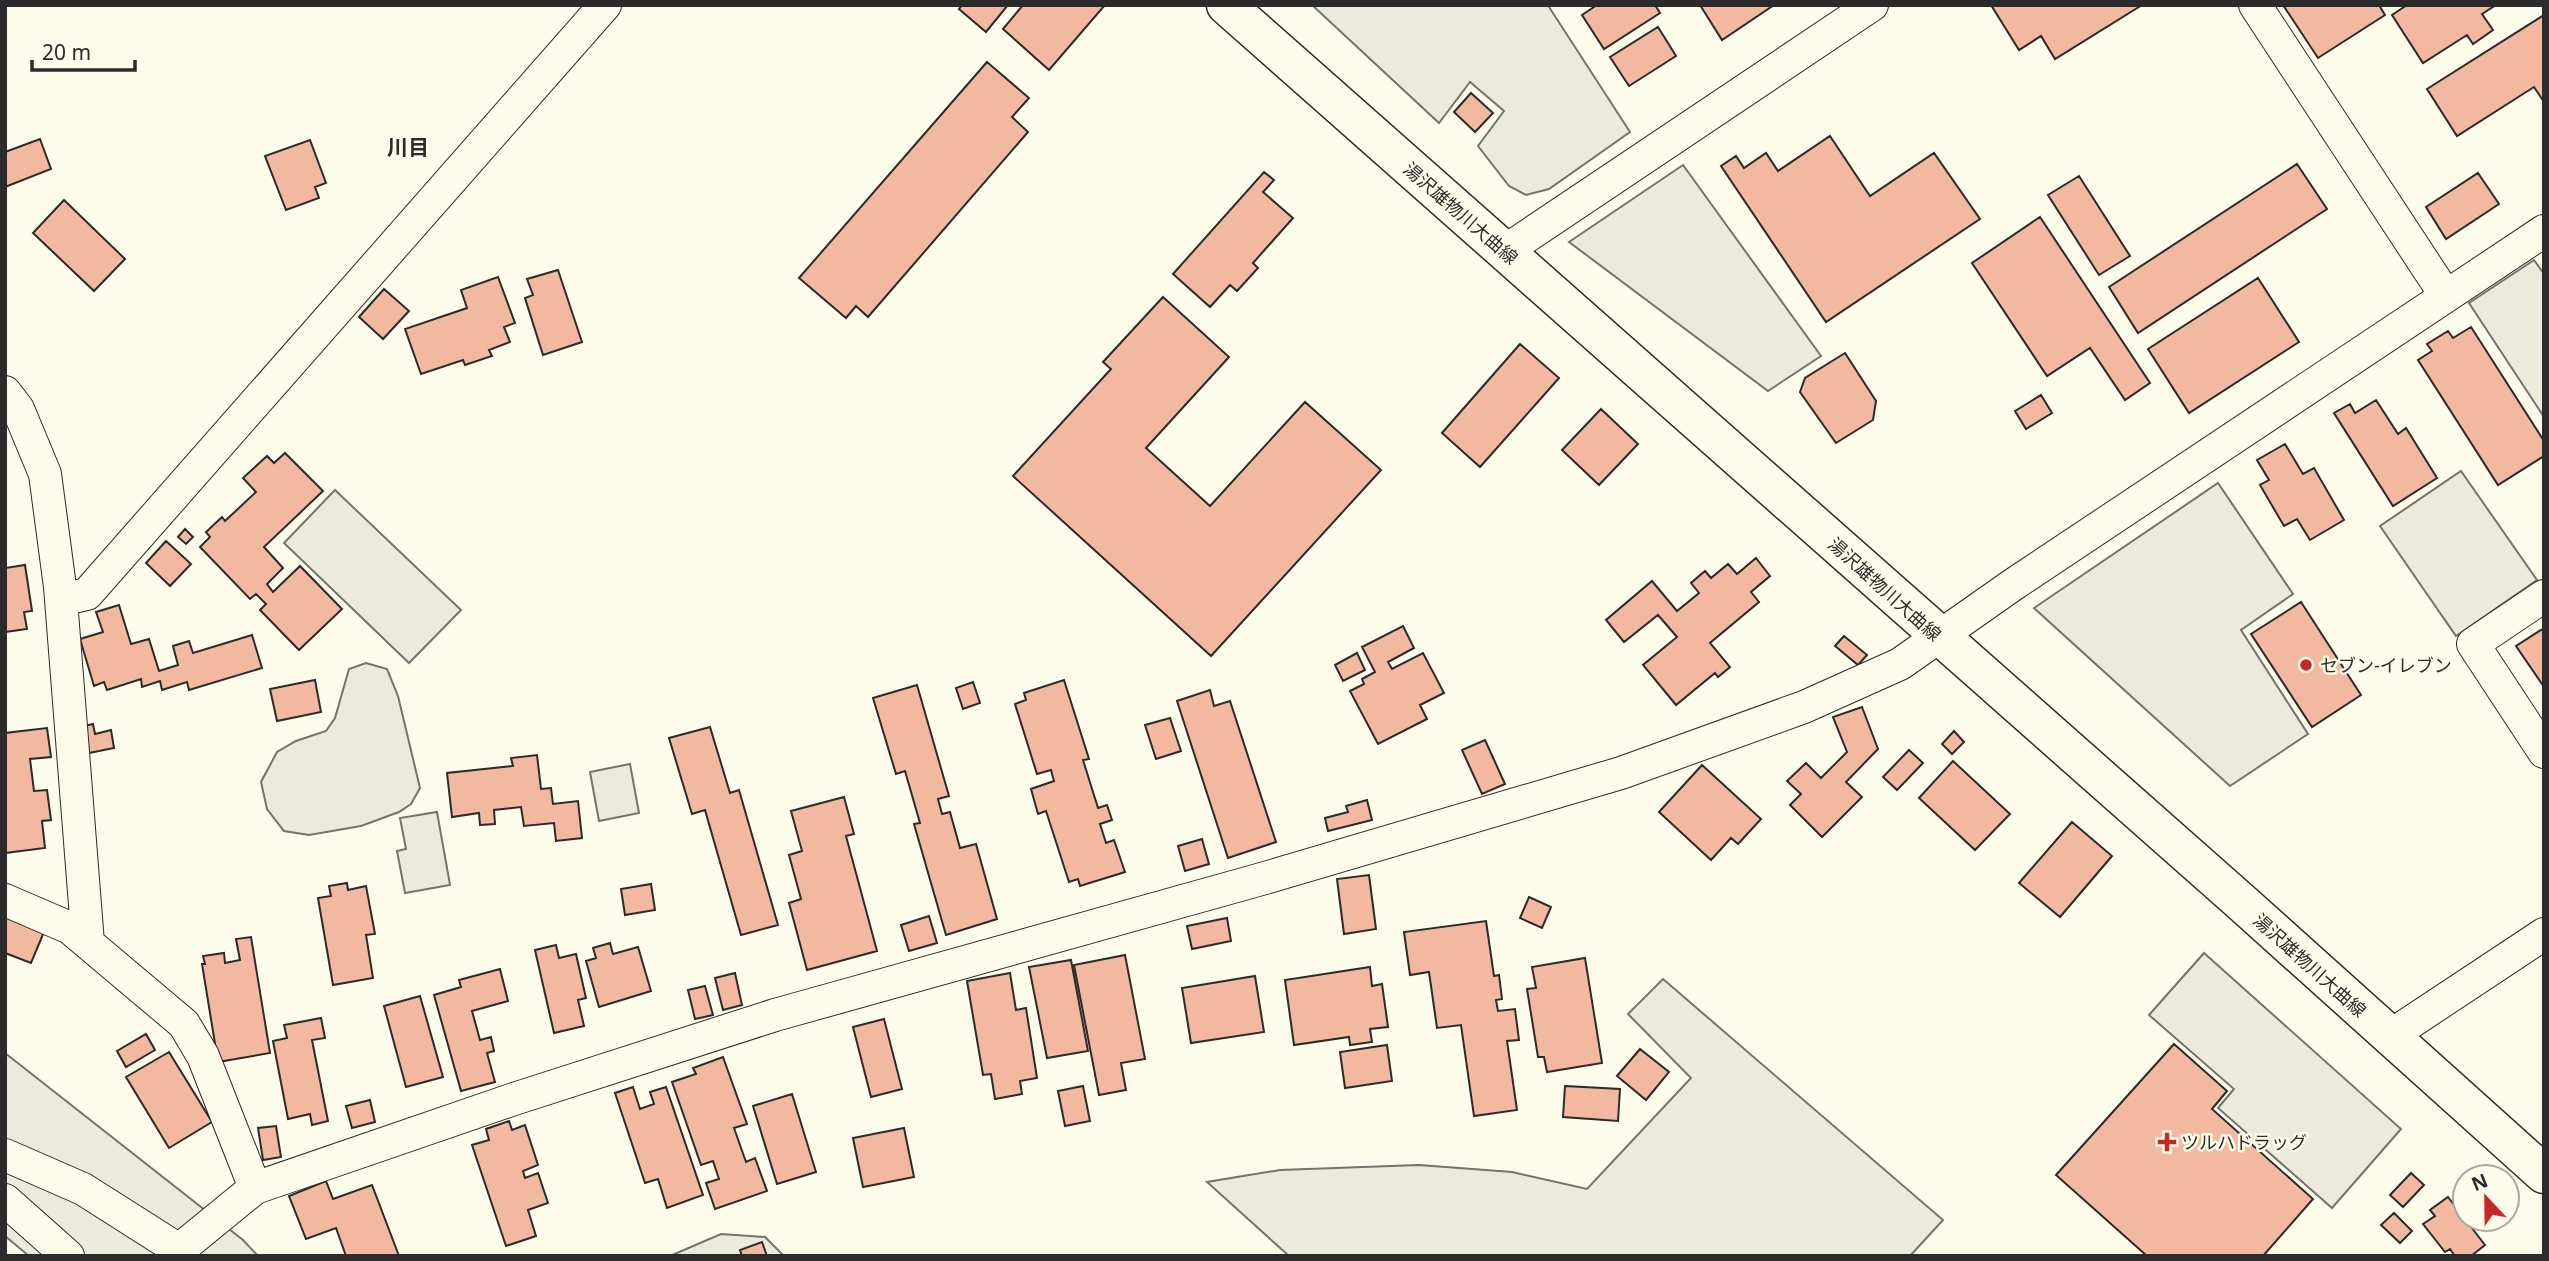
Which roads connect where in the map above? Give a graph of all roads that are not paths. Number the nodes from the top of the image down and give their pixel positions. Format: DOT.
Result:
graph roads {
  1 [pos="606,5"];
  2 [pos="1226,5"];
  3 [pos="1871,5"];
  4 [pos="2255,5"];
  5 [pos="2544,231"];
  6 [pos="1505,251"];
  7 [pos="2446,296"];
  8 [pos="5,391"];
  9 [pos="2544,596"];
  10 [pos="61,600"];
  11 [pos="1940,638"];
  12 [pos="2544,752"];
  13 [pos="5,900"];
  14 [pos="2544,934"];
  15 [pos="88,943"];
  16 [pos="2390,1036"];
  17 [pos="5,1155"];
  18 [pos="2544,1174"];
  19 [pos="255,1188"];
  20 [pos="5,1200"];
  21 [pos="182,1253"];
  22 [pos="68,1256"];
  1 -- 10 [label="street"];
  2 -- 6 [label="main road, 湯沢雄物川大曲線"];
  3 -- 6 [label="street"];
  4 -- 7 [label="street"];
  5 -- 7 [label="street"];
  6 -- 11 [label="main road, 湯沢雄物川大曲線"];
  7 -- 11 [label="street"];
  8 -- 10 [label="street"];
  9 -- 12 [label="street"];
  10 -- 15 [label="street"];
  11 -- 16 [label="main road, 湯沢雄物川大曲線"];
  11 -- 19 [label="street"];
  13 -- 15 [label="street"];
  14 -- 16 [label="street"];
  15 -- 19 [label="street"];
  16 -- 18 [label="main road, 湯沢雄物川大曲線"];
  17 -- 21 [label="street"];
  19 -- 21 [label="street"];
  20 -- 22 [label="street"];
}
